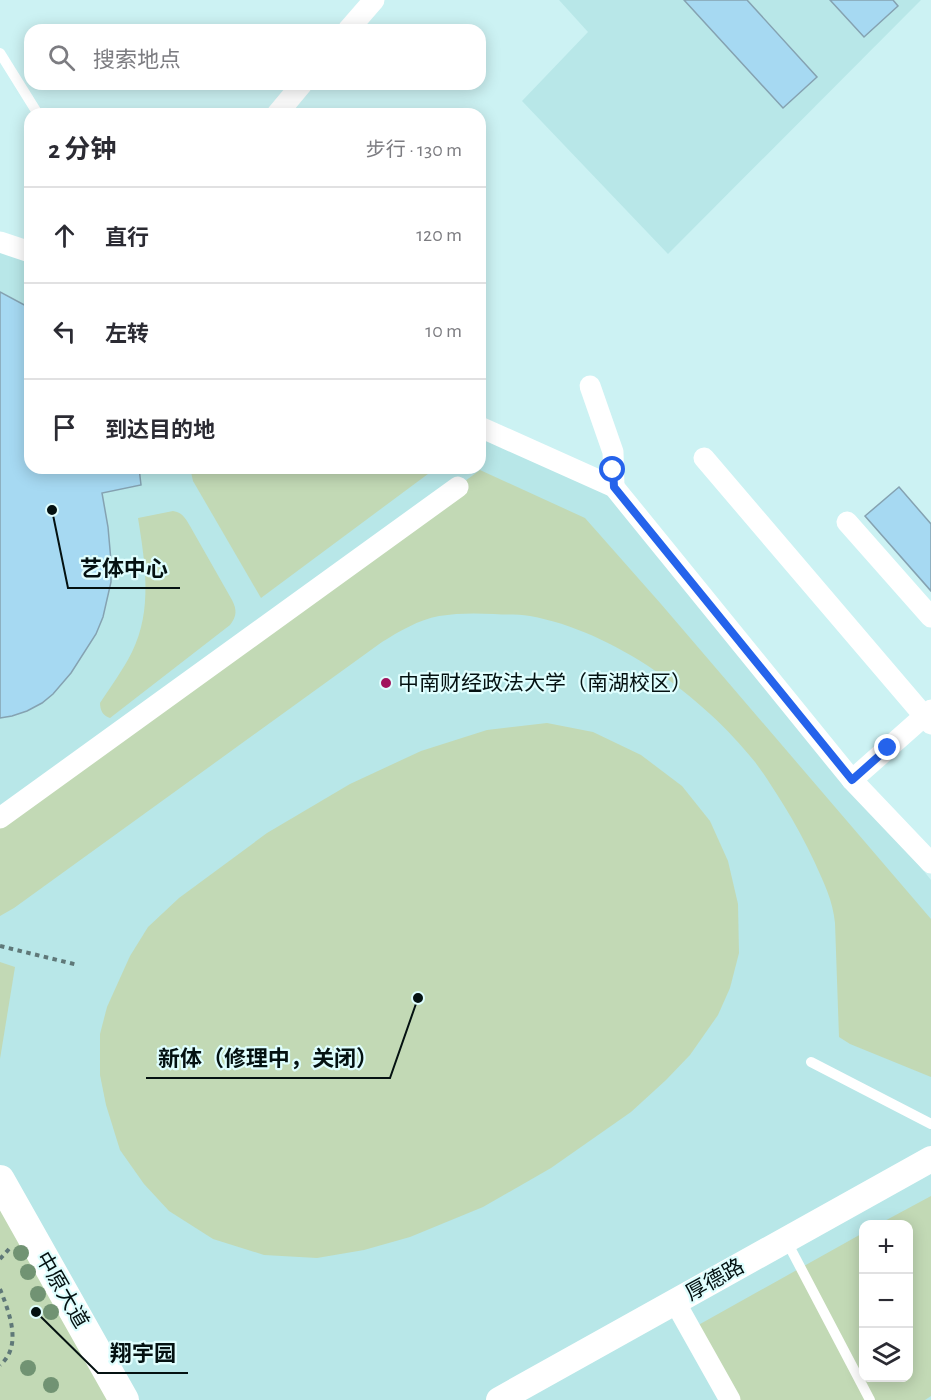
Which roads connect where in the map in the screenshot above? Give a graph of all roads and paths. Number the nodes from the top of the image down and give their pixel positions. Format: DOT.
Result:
graph roads {
  1 [pos="374,0"];
  2 [pos="353,24"];
  3 [pos="0,52"];
  4 [pos="297,90"];
  5 [pos="34,108"];
  6 [pos="282,108"];
  7 [pos="0,242"];
  8 [pos="24,250"];
  9 [pos="590,386"];
  10 [pos="486,430"];
  11 [pos="704,458"];
  12 [pos="458,487"];
  13 [pos="614,487"];
  14 [pos="847,522"];
  15 [pos="931,617"];
  16 [pos="929,717"];
  17 [pos="852,780"];
  18 [pos="0,818"];
  19 [pos="931,863"];
  20 [pos="0,946"];
  21 [pos="78,965"];
  22 [pos="811,1062"];
  23 [pos="931,1124"];
  24 [pos="931,1159"];
  25 [pos="0,1180"];
  26 [pos="786,1240"];
  27 [pos="0,1289"];
  28 [pos="675,1302"];
  29 [pos="0,1365"];
  30 [pos="124,1400"];
  31 [pos="499,1400"];
  32 [pos="730,1400"];
  33 [pos="870,1400"];
  1 -- 2 [label="street"];
  3 -- 5 [label="lane"];
  4 -- 6 [label="street"];
  7 -- 8 [label="street"];
  9 -- 13 [label="street"];
  10 -- 13 [label="street"];
  11 -- 16 [label="street"];
  12 -- 18 [label="street"];
  13 -- 17 [label="street"];
  14 -- 15 [label="street"];
  16 -- 17 [label="street"];
  17 -- 19 [label="street"];
  20 -- 21 [label="path"];
  22 -- 23 [label="lane"];
  24 -- 26 [label="street, 厚德路"];
  25 -- 30 [label="main road, 中原大道"];
  26 -- 28 [label="street, 厚德路"];
  26 -- 33 [label="lane"];
  27 -- 29 [label="path"];
  28 -- 31 [label="street, 厚德路"];
  28 -- 32 [label="street"];
}
